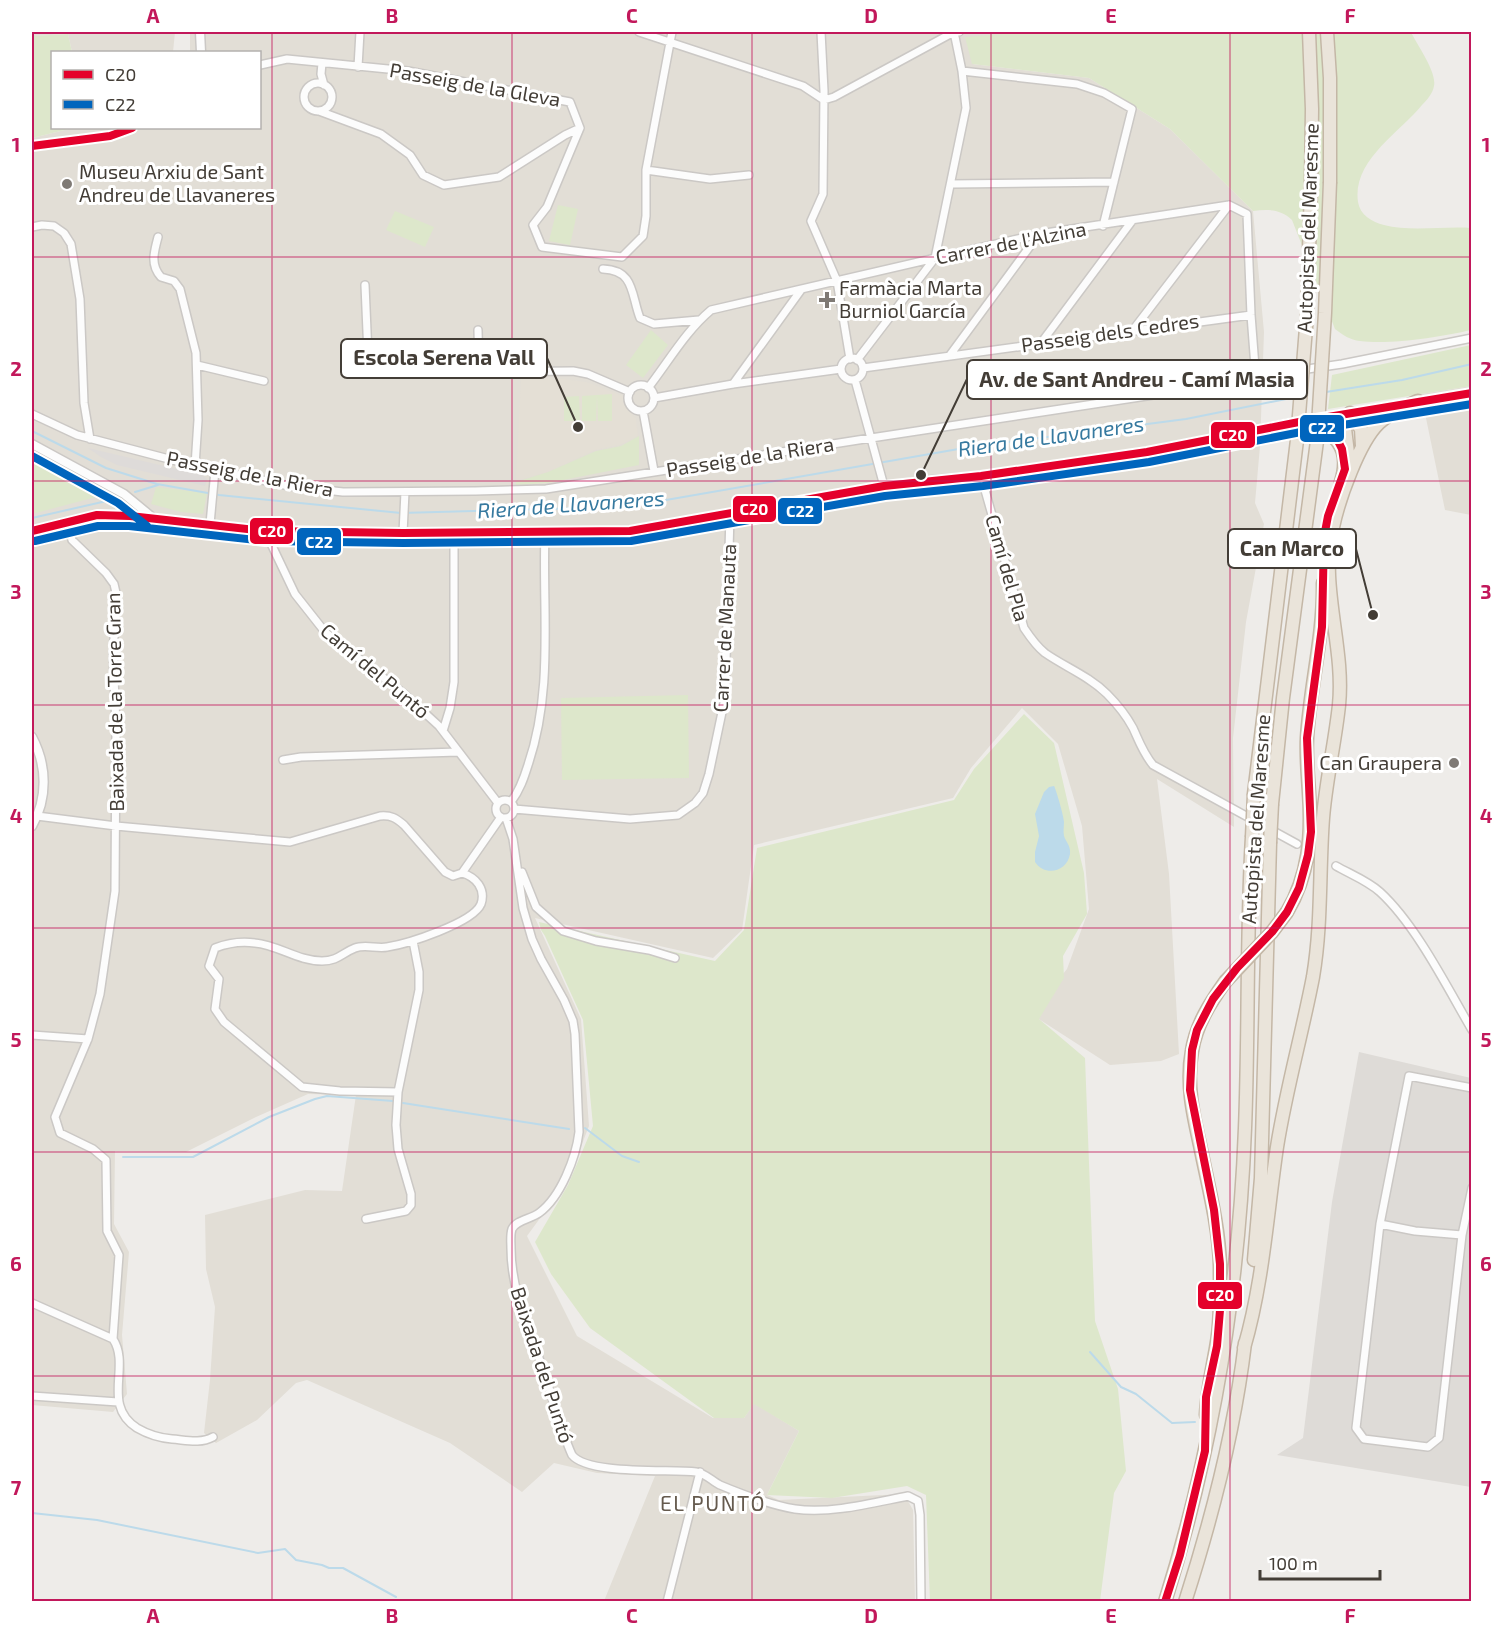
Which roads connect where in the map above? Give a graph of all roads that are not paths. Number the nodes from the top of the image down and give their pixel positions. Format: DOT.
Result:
graph roads {
  1 [pos="200,32"];
  2 [pos="360,32"];
  3 [pos="639,32"];
  4 [pos="672,32"];
  5 [pos="821,32"];
  6 [pos="954,32"];
  7 [pos="959,32"];
  8 [pos="1309,32"];
  9 [pos="1327,32"];
  10 [pos="670,42"];
  11 [pos="201,51"];
  12 [pos="322,63"];
  13 [pos="261,65"];
  14 [pos="358,67"];
  15 [pos="962,71"];
  16 [pos="324,85"];
  17 [pos="824,100"];
  18 [pos="319,111"];
  19 [pos="580,128"];
  20 [pos="129,129"];
  21 [pos="32,146"];
  22 [pos="646,170"];
  23 [pos="748,175"];
  24 [pos="1114,182"];
  25 [pos="952,184"];
  26 [pos="1229,205"];
  27 [pos="1132,221"];
  28 [pos="1103,226"];
  29 [pos="32,227"];
  30 [pos="1039,234"];
  31 [pos="158,237"];
  32 [pos="935,258"];
  33 [pos="603,269"];
  34 [pos="837,281"];
  35 [pos="365,285"];
  36 [pos="801,290"];
  37 [pos="1251,315"];
  38 [pos="699,320"];
  39 [pos="478,330"];
  40 [pos="1133,330"];
  41 [pos="1472,338"];
  42 [pos="1041,343"];
  43 [pos="950,355"];
  44 [pos="853,359"];
  45 [pos="197,365"];
  46 [pos="863,368"];
  47 [pos="841,369"];
  48 [pos="479,372"];
  49 [pos="855,380"];
  50 [pos="1256,380"];
  51 [pos="264,381"];
  52 [pos="733,384"];
  53 [pos="648,387"];
  54 [pos="630,392"];
  55 [pos="1472,393"];
  56 [pos="654,398"];
  57 [pos="1418,401"];
  58 [pos="643,411"];
  59 [pos="32,414"];
  60 [pos="1350,414"];
  61 [pos="1304,421"];
  62 [pos="870,438"];
  63 [pos="90,439"];
  64 [pos="32,444"];
  65 [pos="1362,446"];
  66 [pos="195,466"];
  67 [pos="1345,469"];
  68 [pos="215,470"];
  69 [pos="654,471"];
  70 [pos="981,476"];
  71 [pos="884,486"];
  72 [pos="405,492"];
  73 [pos="730,514"];
  74 [pos="154,518"];
  75 [pos="67,523"];
  76 [pos="210,524"];
  77 [pos="32,531"];
  78 [pos="265,531"];
  79 [pos="454,532"];
  80 [pos="544,532"];
  81 [pos="403,533"];
  82 [pos="443,731"];
  83 [pos="32,737"];
  84 [pos="458,752"];
  85 [pos="283,760"];
  86 [pos="498,803"];
  87 [pos="513,806"];
  88 [pos="37,816"];
  89 [pos="503,818"];
  90 [pos="32,826"];
  91 [pos="116,826"];
  92 [pos="1297,844"];
  93 [pos="518,864"];
  94 [pos="1336,866"];
  95 [pos="462,873"];
  96 [pos="413,941"];
  97 [pos="675,958"];
  98 [pos="1472,1030"];
  99 [pos="32,1035"];
  100 [pos="88,1039"];
  101 [pos="1472,1088"];
  102 [pos="398,1092"];
  103 [pos="1472,1188"];
  104 [pos="366,1219"];
  105 [pos="1380,1224"];
  106 [pos="1462,1235"];
  107 [pos="32,1303"];
  108 [pos="112,1339"];
  109 [pos="1244,1348"];
  110 [pos="32,1396"];
  111 [pos="118,1402"];
  112 [pos="213,1437"];
  113 [pos="1205,1451"];
  114 [pos="700,1472"];
  115 [pos="667,1602"];
  116 [pos="921,1602"];
  117 [pos="1165,1602"];
  118 [pos="1185,1602"];
  1 -- 11 [label="street"];
  2 -- 14 [label="street"];
  3 -- 10 [label="street"];
  4 -- 10 [label="street, Passeig de la Gleva"];
  5 -- 17 [label="street"];
  6 -- 7 [label="street"];
  6 -- 15 [label="street"];
  6 -- 17 [label="street"];
  8 -- 113 [label="highway, Autopista del Maresme, bridge"];
  9 -- 109 [label="highway, Autopista del Maresme, bridge"];
  10 -- 17 [label="street"];
  10 -- 22 [label="street, Passeig de la Gleva"];
  12 -- 13 [label="street, Passeig de la Gleva"];
  12 -- 14 [label="street, Passeig de la Gleva"];
  12 -- 16 [label="street"];
  14 -- 19 [label="street, Passeig de la Gleva"];
  15 -- 24 [label="street"];
  15 -- 25 [label="street"];
  16 -- 18 [label="street"];
  16 -- 18 [label="street"];
  17 -- 34 [label="street"];
  18 -- 19 [label="street"];
  19 -- 22 [label="street, Passeig de la Gleva"];
  20 -- 21 [label="street"];
  22 -- 23 [label="street"];
  24 -- 25 [label="street"];
  24 -- 28 [label="street"];
  25 -- 32 [label="street"];
  26 -- 27 [label="street, Carrer de l'Alzina"];
  26 -- 37 [label="street"];
  26 -- 40 [label="street"];
  27 -- 28 [label="street, Carrer de l'Alzina"];
  27 -- 42 [label="street"];
  28 -- 30 [label="street, Carrer de l'Alzina"];
  29 -- 63 [label="street"];
  30 -- 32 [label="street, Carrer de l'Alzina"];
  30 -- 43 [label="street"];
  31 -- 45 [label="street"];
  32 -- 34 [label="street, Carrer de l'Alzina"];
  32 -- 44 [label="street"];
  33 -- 38 [label="street"];
  34 -- 36 [label="street, Carrer de l'Alzina"];
  34 -- 44 [label="street"];
  35 -- 48 [label="street"];
  36 -- 38 [label="street, Carrer de l'Alzina"];
  36 -- 52 [label="street"];
  37 -- 40 [label="street, Passeig dels Cedres"];
  37 -- 50 [label="street"];
  38 -- 53 [label="street, Carrer de l'Alzina"];
  39 -- 48 [label="street"];
  40 -- 42 [label="street, Passeig dels Cedres"];
  41 -- 50 [label="street, Passeig de la Riera"];
  42 -- 43 [label="street, Passeig dels Cedres"];
  43 -- 46 [label="street, Passeig dels Cedres"];
  44 -- 46 [label="street"];
  44 -- 47 [label="street"];
  45 -- 51 [label="street"];
  45 -- 66 [label="street"];
  46 -- 49 [label="street"];
  47 -- 49 [label="street"];
  47 -- 52 [label="street"];
  48 -- 54 [label="street"];
  49 -- 62 [label="street"];
  50 -- 62 [label="street, Passeig de la Riera"];
  52 -- 56 [label="street"];
  53 -- 54 [label="street"];
  53 -- 56 [label="street"];
  54 -- 58 [label="street"];
  55 -- 57 [label="street"];
  56 -- 58 [label="street"];
  57 -- 60 [label="street"];
  57 -- 65 [label="highway"];
  58 -- 69 [label="street"];
  59 -- 63 [label="street, Passeig de la Riera"];
  60 -- 61 [label="street"];
  60 -- 65 [label="highway"];
  60 -- 67 [label="highway"];
  61 -- 67 [label="highway"];
  61 -- 70 [label="street"];
  62 -- 69 [label="street, Passeig de la Riera"];
  62 -- 71 [label="street"];
  63 -- 66 [label="street, Passeig de la Riera"];
  64 -- 74 [label="street"];
  65 -- 109 [label="highway"];
  66 -- 68 [label="street, Passeig de la Riera"];
  67 -- 113 [label="highway, bridge"];
  68 -- 72 [label="street, Passeig de la Riera"];
  68 -- 76 [label="street"];
  69 -- 72 [label="street, Passeig de la Riera"];
  70 -- 71 [label="street"];
  70 -- 92 [label="street, Camí del Pla"];
  71 -- 73 [label="street"];
  72 -- 81 [label="street"];
  73 -- 80 [label="street"];
  73 -- 87 [label="street, Carrer de Manauta"];
  74 -- 75 [label="street"];
  74 -- 76 [label="street"];
  75 -- 77 [label="street"];
  75 -- 91 [label="street, Baixada de la Torre Gran"];
  76 -- 78 [label="street"];
  78 -- 81 [label="street"];
  78 -- 82 [label="street, Camí del Puntó"];
  79 -- 80 [label="street"];
  79 -- 81 [label="street"];
  79 -- 82 [label="street"];
  80 -- 87 [label="street"];
  82 -- 84 [label="street, Camí del Puntó"];
  83 -- 88 [label="street"];
  84 -- 85 [label="street"];
  84 -- 86 [label="street, Camí del Puntó"];
  86 -- 87 [label="street"];
  86 -- 89 [label="street"];
  87 -- 89 [label="street"];
  88 -- 90 [label="street"];
  88 -- 91 [label="street"];
  89 -- 93 [label="street, Baixada del Puntó"];
  89 -- 95 [label="street"];
  91 -- 95 [label="street"];
  91 -- 100 [label="street, Baixada de la Torre Gran"];
  93 -- 97 [label="street"];
  93 -- 114 [label="street, Baixada del Puntó"];
  94 -- 98 [label="street"];
  95 -- 96 [label="street"];
  96 -- 102 [label="street"];
  96 -- 102 [label="street"];
  99 -- 100 [label="street"];
  100 -- 108 [label="street, Baixada de la Torre Gran"];
  101 -- 105 [label="street"];
  102 -- 104 [label="street"];
  103 -- 106 [label="street"];
  105 -- 106 [label="street"];
  105 -- 106 [label="street"];
  107 -- 108 [label="street"];
  108 -- 111 [label="street"];
  109 -- 118 [label="highway, Autopista del Maresme"];
  110 -- 111 [label="street"];
  111 -- 112 [label="street"];
  113 -- 117 [label="highway, Autopista del Maresme"];
  114 -- 115 [label="street"];
  114 -- 116 [label="street, Baixada del Puntó"];
}
